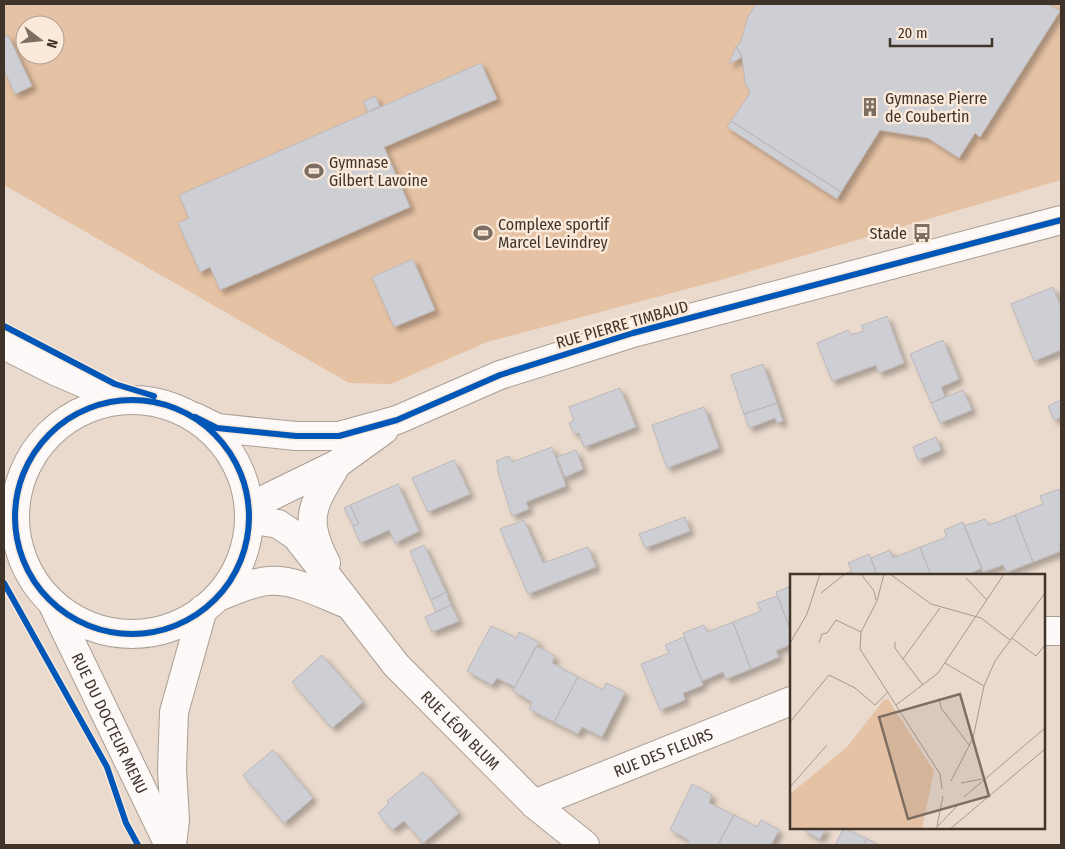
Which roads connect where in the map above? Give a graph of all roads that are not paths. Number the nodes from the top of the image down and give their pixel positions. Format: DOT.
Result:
graph roads {
  1 [pos="1061,220"];
  2 [pos="4,345"];
  3 [pos="123,400"];
  4 [pos="195,418"];
  5 [pos="397,420"];
  6 [pos="337,464"];
  7 [pos="249,513"];
  8 [pos="12,539"];
  9 [pos="51,601"];
  10 [pos="210,603"];
  11 [pos="347,604"];
  12 [pos="1045,631"];
  13 [pos="1061,631"];
  14 [pos="790,701"];
  15 [pos="534,804"];
  16 [pos="170,845"];
  17 [pos="585,845"];
  1 -- 5 [label="street, RUE PIERRE TIMBAUD"];
  2 -- 3 [label="street"];
  3 -- 4 [label="street"];
  3 -- 8 [label="street"];
  4 -- 5 [label="street, RUE PIERRE TIMBAUD"];
  4 -- 7 [label="street"];
  5 -- 6 [label="street, RUE PIERRE TIMBAUD"];
  6 -- 7 [label="street, RUE PIERRE TIMBAUD"];
  6 -- 11 [label="street, RUE LÉON BLUM"];
  7 -- 10 [label="street"];
  7 -- 11 [label="street, RUE LÉON BLUM"];
  8 -- 9 [label="street"];
  9 -- 10 [label="street, RUE LÉON BLUM"];
  9 -- 16 [label="street, RUE DU DOCTEUR MENU"];
  10 -- 11 [label="street, RUE LÉON BLUM"];
  10 -- 16 [label="street, RUE DU DOCTEUR MENU"];
  11 -- 15 [label="street, RUE LÉON BLUM"];
  12 -- 13 [label="street"];
  14 -- 15 [label="street, RUE DES FLEURS"];
  15 -- 17 [label="street, RUE LÉON BLUM"];
}
